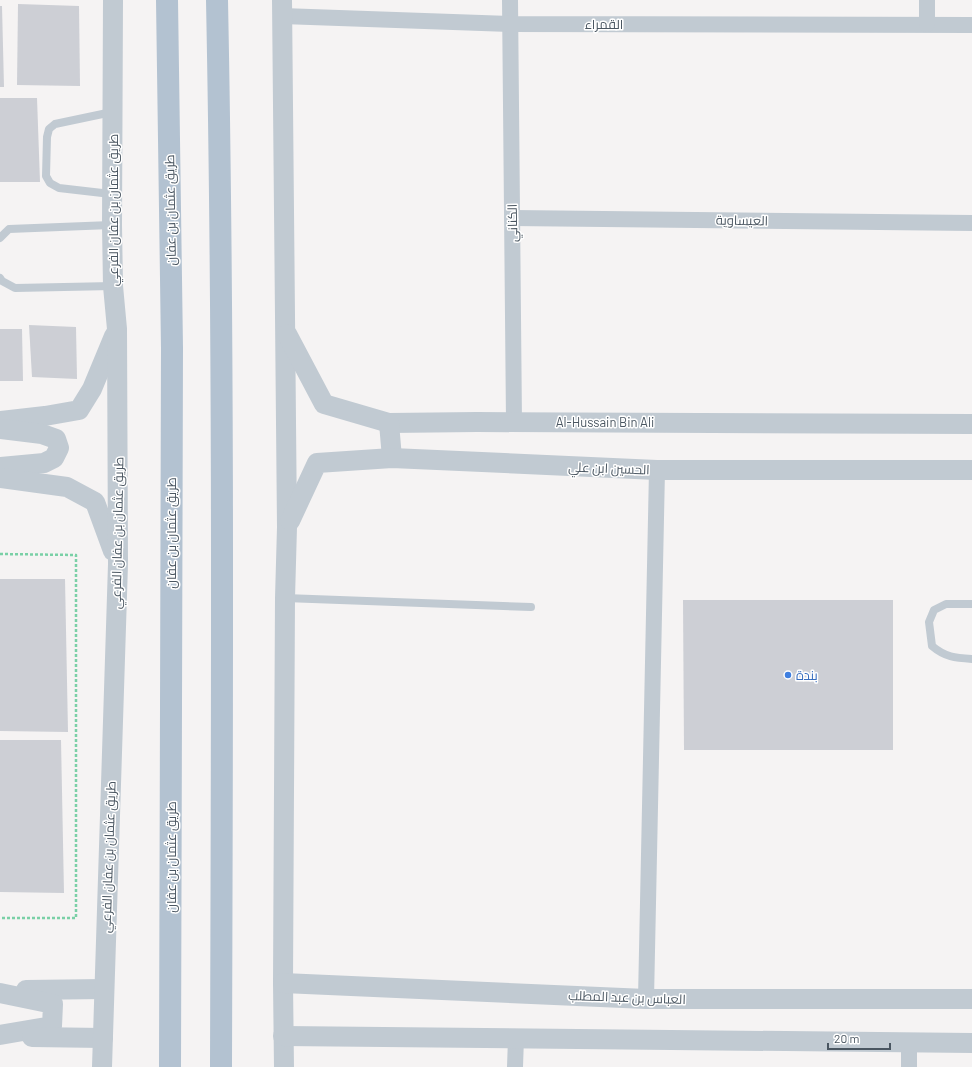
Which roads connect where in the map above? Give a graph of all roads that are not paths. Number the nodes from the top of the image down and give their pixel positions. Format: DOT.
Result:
graph roads {
  1 [pos="113,0"];
  2 [pos="167,0"];
  3 [pos="217,0"];
  4 [pos="510,0"];
  5 [pos="927,0"];
  6 [pos="282,8"];
  7 [pos="510,24"];
  8 [pos="927,24"];
  9 [pos="972,24"];
  10 [pos="113,112"];
  11 [pos="112,194"];
  12 [pos="512,218"];
  13 [pos="972,223"];
  14 [pos="112,225"];
  15 [pos="0,238"];
  16 [pos="0,278"];
  17 [pos="113,286"];
  18 [pos="117,329"];
  19 [pos="285,330"];
  20 [pos="0,421"];
  21 [pos="514,422"];
  22 [pos="389,423"];
  23 [pos="972,424"];
  24 [pos="0,428"];
  25 [pos="392,458"];
  26 [pos="0,467"];
  27 [pos="657,470"];
  28 [pos="972,470"];
  29 [pos="0,478"];
  30 [pos="287,527"];
  31 [pos="118,564"];
  32 [pos="285,598"];
  33 [pos="972,604"];
  34 [pos="531,607"];
  35 [pos="972,658"];
  36 [pos="283,983"];
  37 [pos="104,989"];
  38 [pos="0,991"];
  39 [pos="646,999"];
  40 [pos="972,999"];
  41 [pos="0,1036"];
  42 [pos="283,1036"];
  43 [pos="103,1038"];
  44 [pos="516,1038"];
  45 [pos="909,1042"];
  46 [pos="972,1043"];
  47 [pos="102,1067"];
  48 [pos="170,1067"];
  49 [pos="221,1067"];
  50 [pos="284,1067"];
  51 [pos="515,1067"];
  52 [pos="909,1067"];
  1 -- 10 [label="street, طريق عثمان بن عفان الفرعي"];
  2 -- 48 [label="main road, طريق عثمان بن عفان"];
  3 -- 49 [label="main road"];
  4 -- 7 [label="street, الكناني"];
  5 -- 8 [label="street"];
  6 -- 7 [label="street, القمراء"];
  6 -- 19 [label="street"];
  7 -- 8 [label="street, القمراء"];
  7 -- 12 [label="street, الكناني"];
  8 -- 9 [label="street, القمراء"];
  10 -- 11 [label="street, طريق عثمان بن عفان الفرعي"];
  10 -- 11 [label="lane"];
  11 -- 14 [label="street, طريق عثمان بن عفان الفرعي"];
  12 -- 13 [label="street, العيساوية"];
  12 -- 21 [label="street, الكناني"];
  14 -- 15 [label="lane"];
  14 -- 17 [label="street, طريق عثمان بن عفان الفرعي"];
  16 -- 17 [label="lane"];
  17 -- 18 [label="street, طريق عثمان بن عفان الفرعي"];
  18 -- 20 [label="street"];
  18 -- 31 [label="street, طريق عثمان بن عفان الفرعي"];
  19 -- 22 [label="street, Al-Hussain Bin Ali"];
  19 -- 30 [label="street"];
  21 -- 22 [label="street, Al-Hussain Bin Ali"];
  21 -- 23 [label="street, Al-Hussain Bin Ali"];
  22 -- 25 [label="street"];
  24 -- 26 [label="street"];
  25 -- 27 [label="street, الحسين ابن علي"];
  25 -- 30 [label="street, الحسين ابن علي"];
  27 -- 28 [label="street, الحسين ابن علي"];
  27 -- 39 [label="street"];
  29 -- 31 [label="street"];
  30 -- 32 [label="street"];
  31 -- 37 [label="street, طريق عثمان بن عفان الفرعي"];
  32 -- 34 [label="lane"];
  32 -- 36 [label="street"];
  33 -- 35 [label="lane"];
  36 -- 39 [label="street, العباس بن عبد المطلب"];
  36 -- 42 [label="street"];
  37 -- 38 [label="street"];
  37 -- 43 [label="street, طريق عثمان بن عفان الفرعي"];
  38 -- 41 [label="street"];
  39 -- 40 [label="street, العباس بن عبد المطلب"];
  41 -- 43 [label="street"];
  42 -- 44 [label="street"];
  42 -- 50 [label="street"];
  43 -- 47 [label="street, طريق عثمان بن عفان الفرعي"];
  44 -- 45 [label="street"];
  44 -- 51 [label="street"];
  45 -- 46 [label="street"];
  45 -- 52 [label="street"];
}
